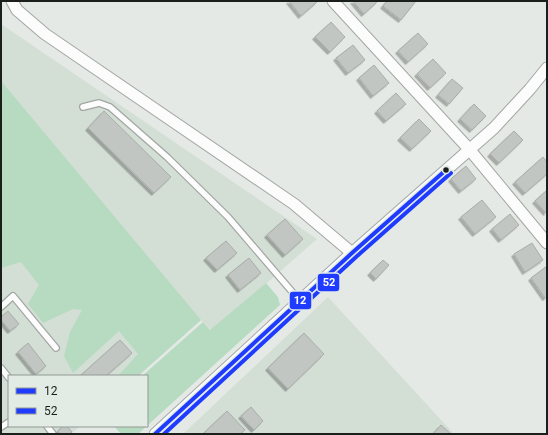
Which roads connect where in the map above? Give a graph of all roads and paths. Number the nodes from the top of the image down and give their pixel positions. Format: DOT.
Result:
graph roads {
  1 [pos="12,1"];
  2 [pos="333,1"];
  3 [pos="547,68"];
  4 [pos="83,107"];
  5 [pos="469,149"];
  6 [pos="547,243"];
  7 [pos="352,253"];
  8 [pos="300,301"];
  9 [pos="1,307"];
  10 [pos="56,348"];
  11 [pos="1,368"];
  12 [pos="8,377"];
  13 [pos="155,434"];
  1 -- 7 [label="street"];
  2 -- 5 [label="street"];
  3 -- 5 [label="street"];
  4 -- 8 [label="lane"];
  5 -- 6 [label="street"];
  5 -- 7 [label="street"];
  7 -- 8 [label="street"];
  8 -- 13 [label="street"];
  9 -- 10 [label="lane"];
  11 -- 12 [label="lane"];
}
